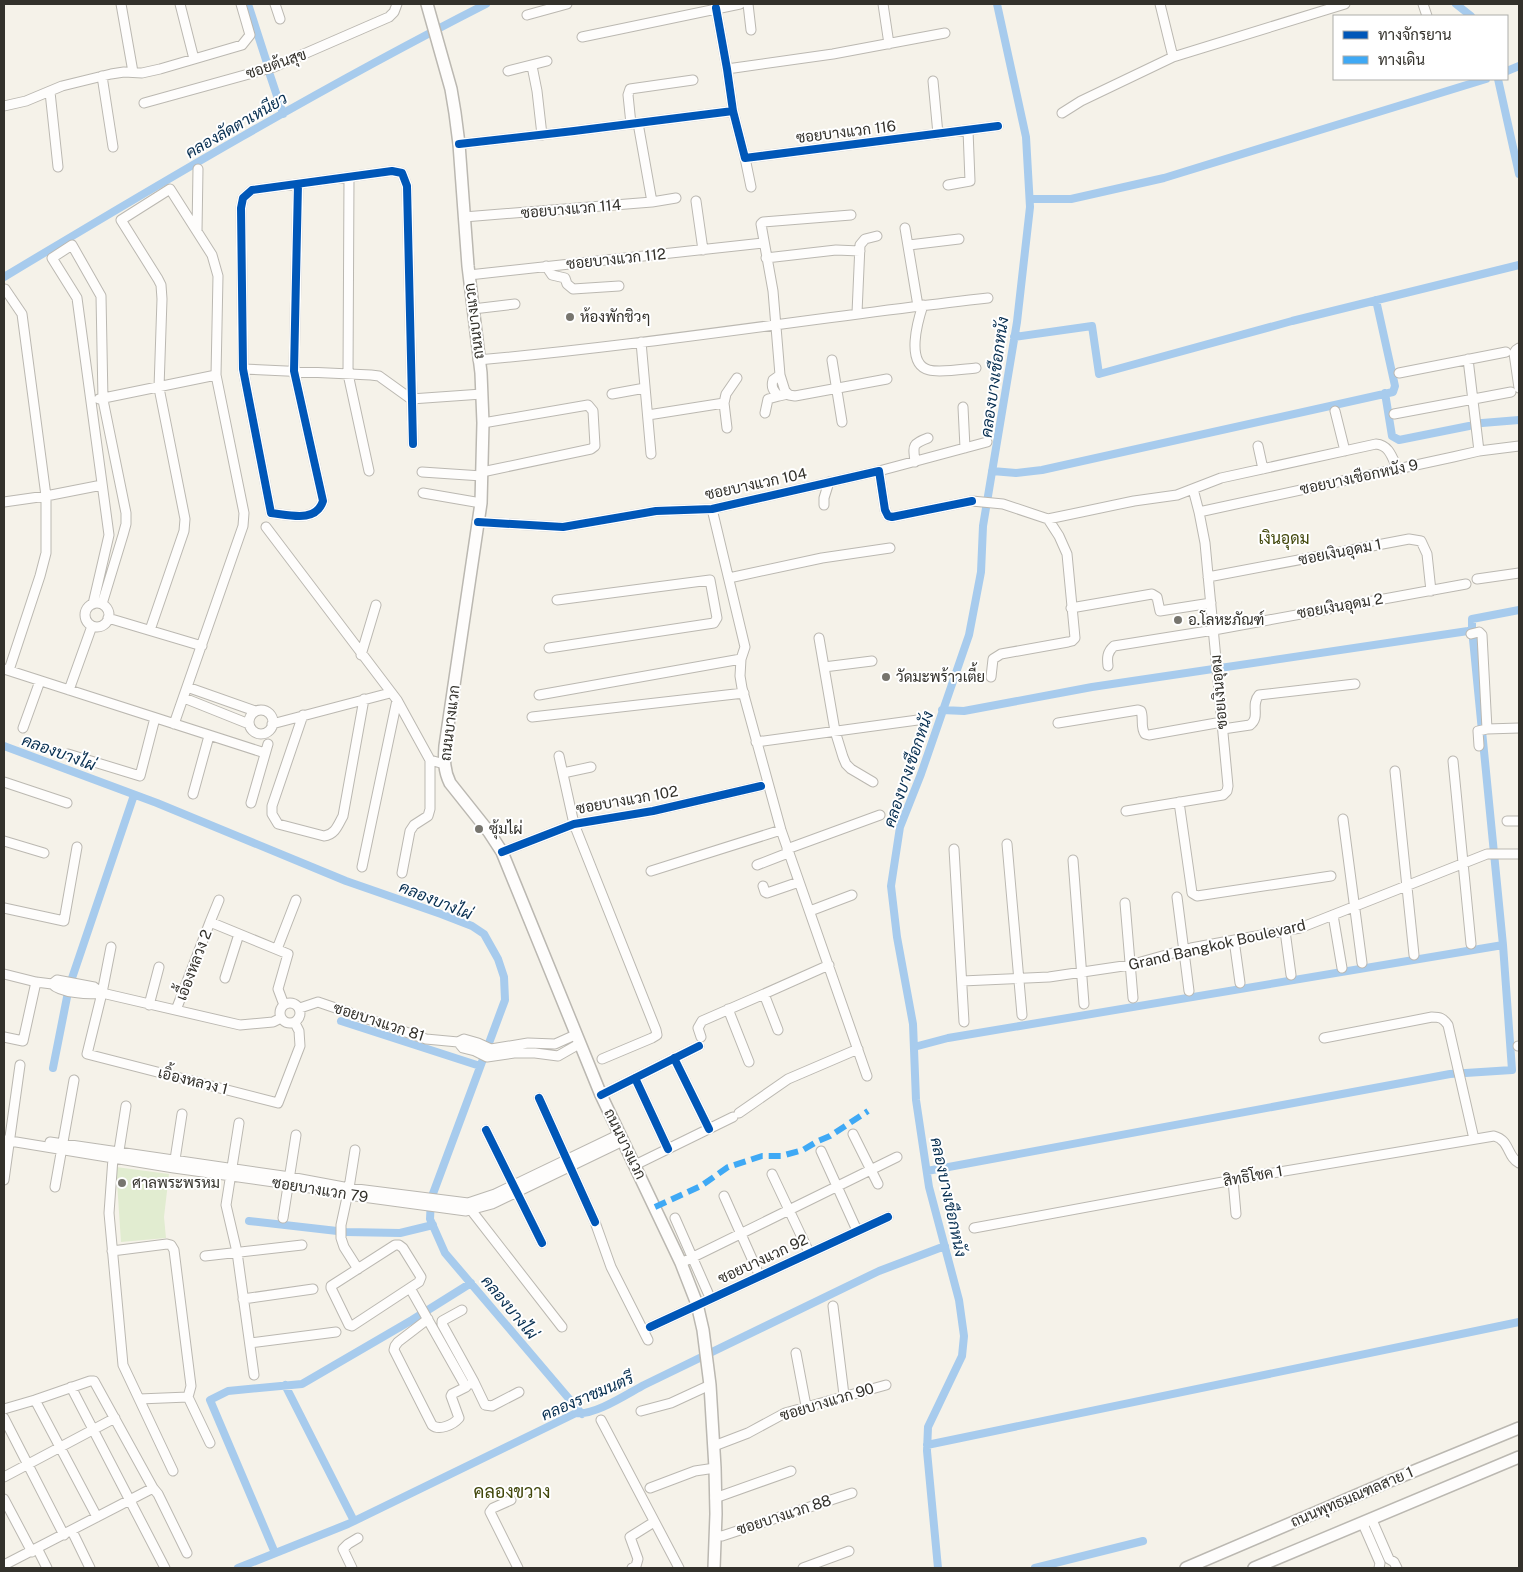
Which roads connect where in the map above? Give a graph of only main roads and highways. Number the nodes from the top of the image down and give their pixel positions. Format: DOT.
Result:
graph roads {
  1 [pos="427,4"];
  2 [pos="1519,1428"];
  3 [pos="1519,1457"];
  4 [pos="714,1568"];
  5 [pos="1186,1568"];
  6 [pos="1254,1568"];
  1 -- 4 [label="main road, ถนนบางแวก"];
  2 -- 5 [label="main road, ถนนพุทธมณฑลสาย 1"];
  3 -- 6 [label="main road, ถนนพุทธมณฑลสาย 1"];
}
